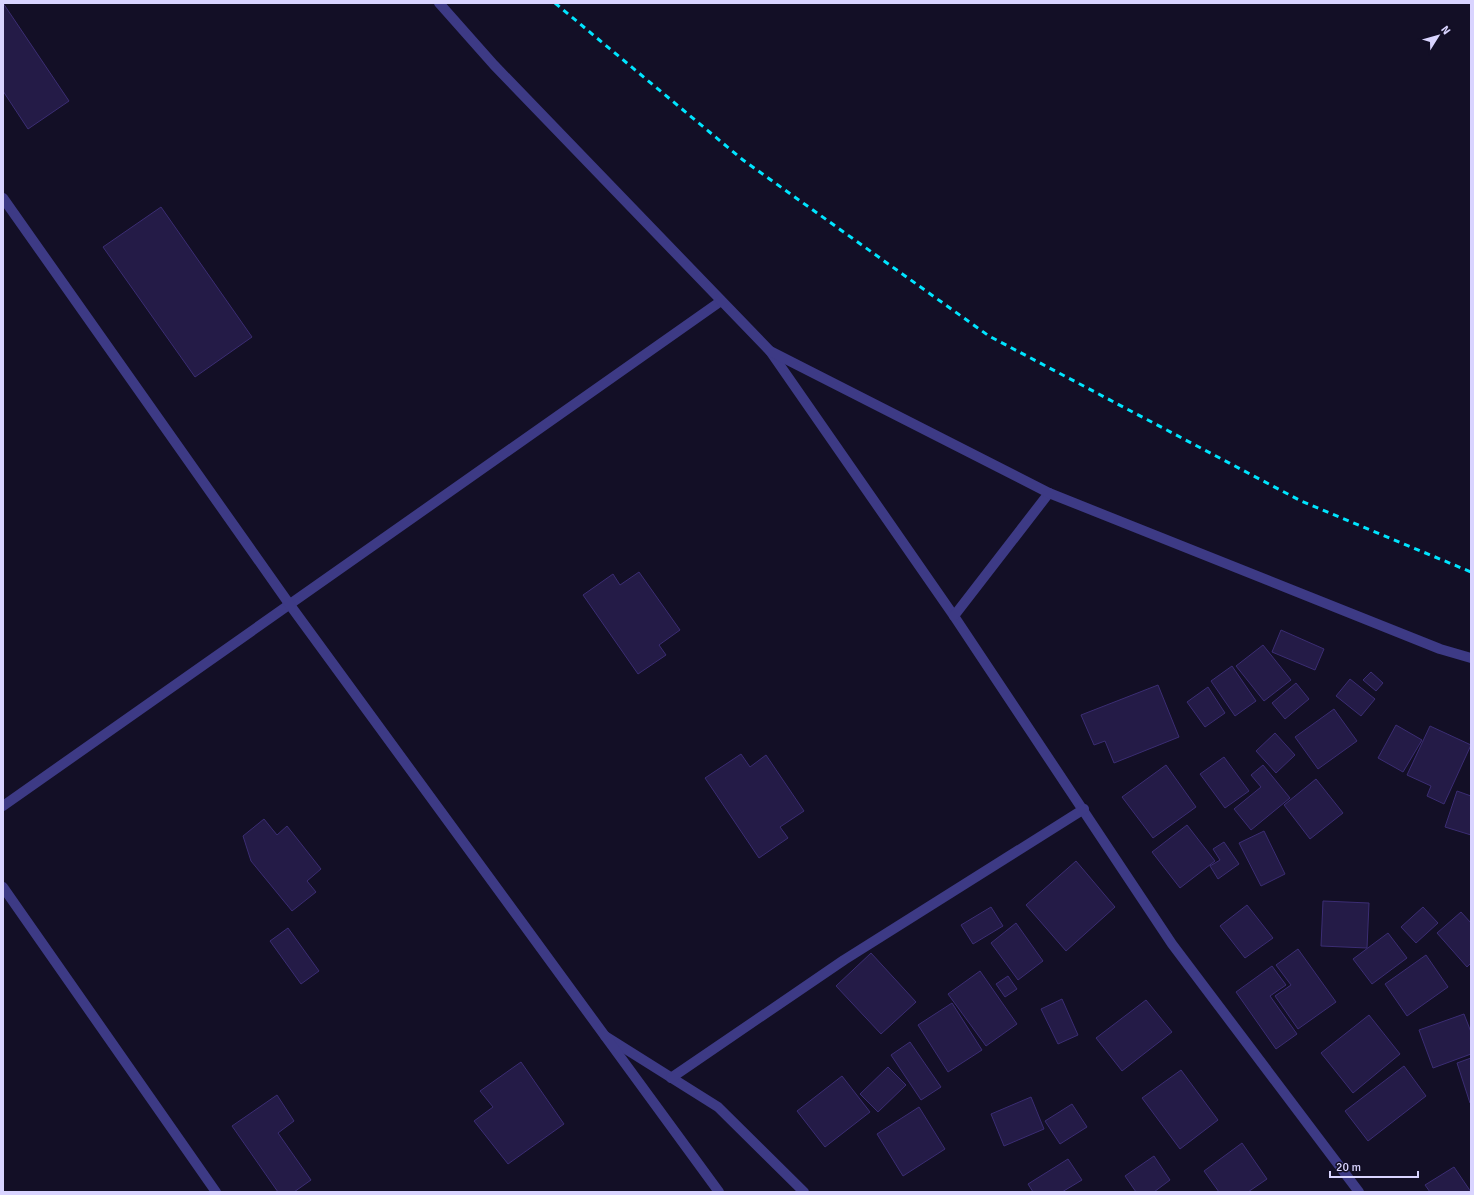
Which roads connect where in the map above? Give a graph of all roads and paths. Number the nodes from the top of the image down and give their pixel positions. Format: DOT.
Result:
graph roads {
  1 [pos="439,3"];
  2 [pos="3,198"];
  3 [pos="721,301"];
  4 [pos="770,351"];
  5 [pos="1049,493"];
  6 [pos="290,606"];
  7 [pos="954,616"];
  8 [pos="1471,658"];
  9 [pos="3,806"];
  10 [pos="1084,809"];
  11 [pos="3,887"];
  12 [pos="605,1036"];
  13 [pos="671,1078"];
  14 [pos="216,1192"];
  15 [pos="719,1192"];
  16 [pos="804,1192"];
  17 [pos="1359,1192"];
  1 -- 3 [label="street"];
  2 -- 6 [label="street"];
  3 -- 4 [label="street"];
  3 -- 6 [label="street"];
  4 -- 5 [label="street"];
  4 -- 7 [label="street"];
  5 -- 7 [label="street"];
  5 -- 8 [label="street"];
  6 -- 9 [label="street"];
  6 -- 12 [label="street"];
  7 -- 10 [label="street"];
  10 -- 13 [label="street"];
  10 -- 17 [label="street"];
  11 -- 14 [label="street"];
  12 -- 13 [label="street"];
  12 -- 15 [label="street"];
  13 -- 16 [label="street"];
}
